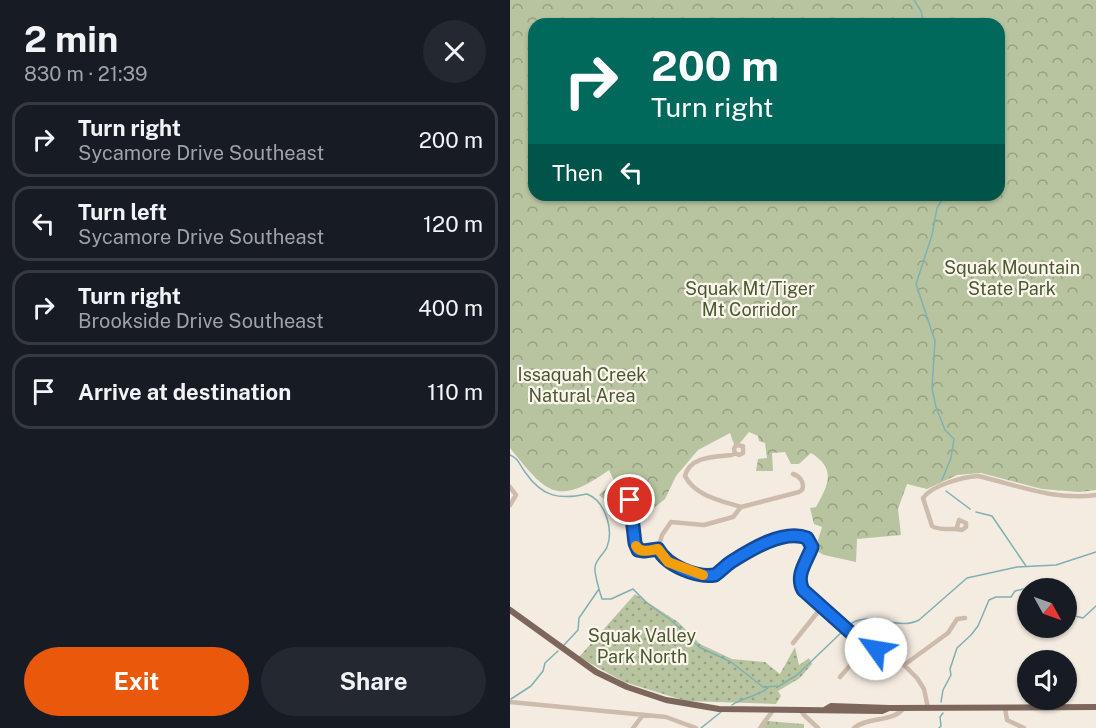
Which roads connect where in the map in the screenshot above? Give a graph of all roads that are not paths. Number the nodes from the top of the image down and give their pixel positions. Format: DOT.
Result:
graph roads {
  1 [pos="735,453"];
  2 [pos="793,474"];
  3 [pos="510,487"];
  4 [pos="622,488"];
  5 [pos="1096,495"];
  6 [pos="510,506"];
  7 [pos="741,507"];
  8 [pos="957,527"];
  9 [pos="658,549"];
  10 [pos="821,608"];
  11 [pos="510,610"];
  12 [pos="965,618"];
  13 [pos="793,643"];
  14 [pos="868,645"];
  15 [pos="904,665"];
  16 [pos="840,678"];
  17 [pos="510,702"];
  18 [pos="1096,707"];
  19 [pos="904,708"];
  20 [pos="928,708"];
  21 [pos="1005,708"];
  22 [pos="774,709"];
  23 [pos="800,709"];
  24 [pos="643,715"];
  25 [pos="872,720"];
  26 [pos="633,728"];
  27 [pos="696,728"];
  28 [pos="760,728"];
  29 [pos="818,728"];
  30 [pos="854,728"];
  31 [pos="876,728"];
  32 [pos="1024,728"];
  1 -- 7 [label="street"];
  2 -- 7 [label="street"];
  3 -- 6 [label="street"];
  4 -- 9 [label="street"];
  5 -- 8 [label="street"];
  7 -- 9 [label="street"];
  9 -- 10 [label="street"];
  10 -- 13 [label="street"];
  10 -- 14 [label="street"];
  11 -- 22 [label="main road"];
  12 -- 15 [label="street"];
  14 -- 15 [label="street"];
  14 -- 16 [label="street"];
  15 -- 20 [label="street"];
  17 -- 24 [label="street"];
  18 -- 21 [label="main road"];
  19 -- 20 [label="main road"];
  19 -- 23 [label="main road"];
  19 -- 25 [label="street"];
  20 -- 21 [label="main road"];
  21 -- 32 [label="street"];
  22 -- 23 [label="main road"];
  22 -- 28 [label="street"];
  23 -- 29 [label="street"];
  24 -- 26 [label="street"];
  24 -- 27 [label="street"];
  25 -- 30 [label="street"];
  25 -- 31 [label="street"];
}
